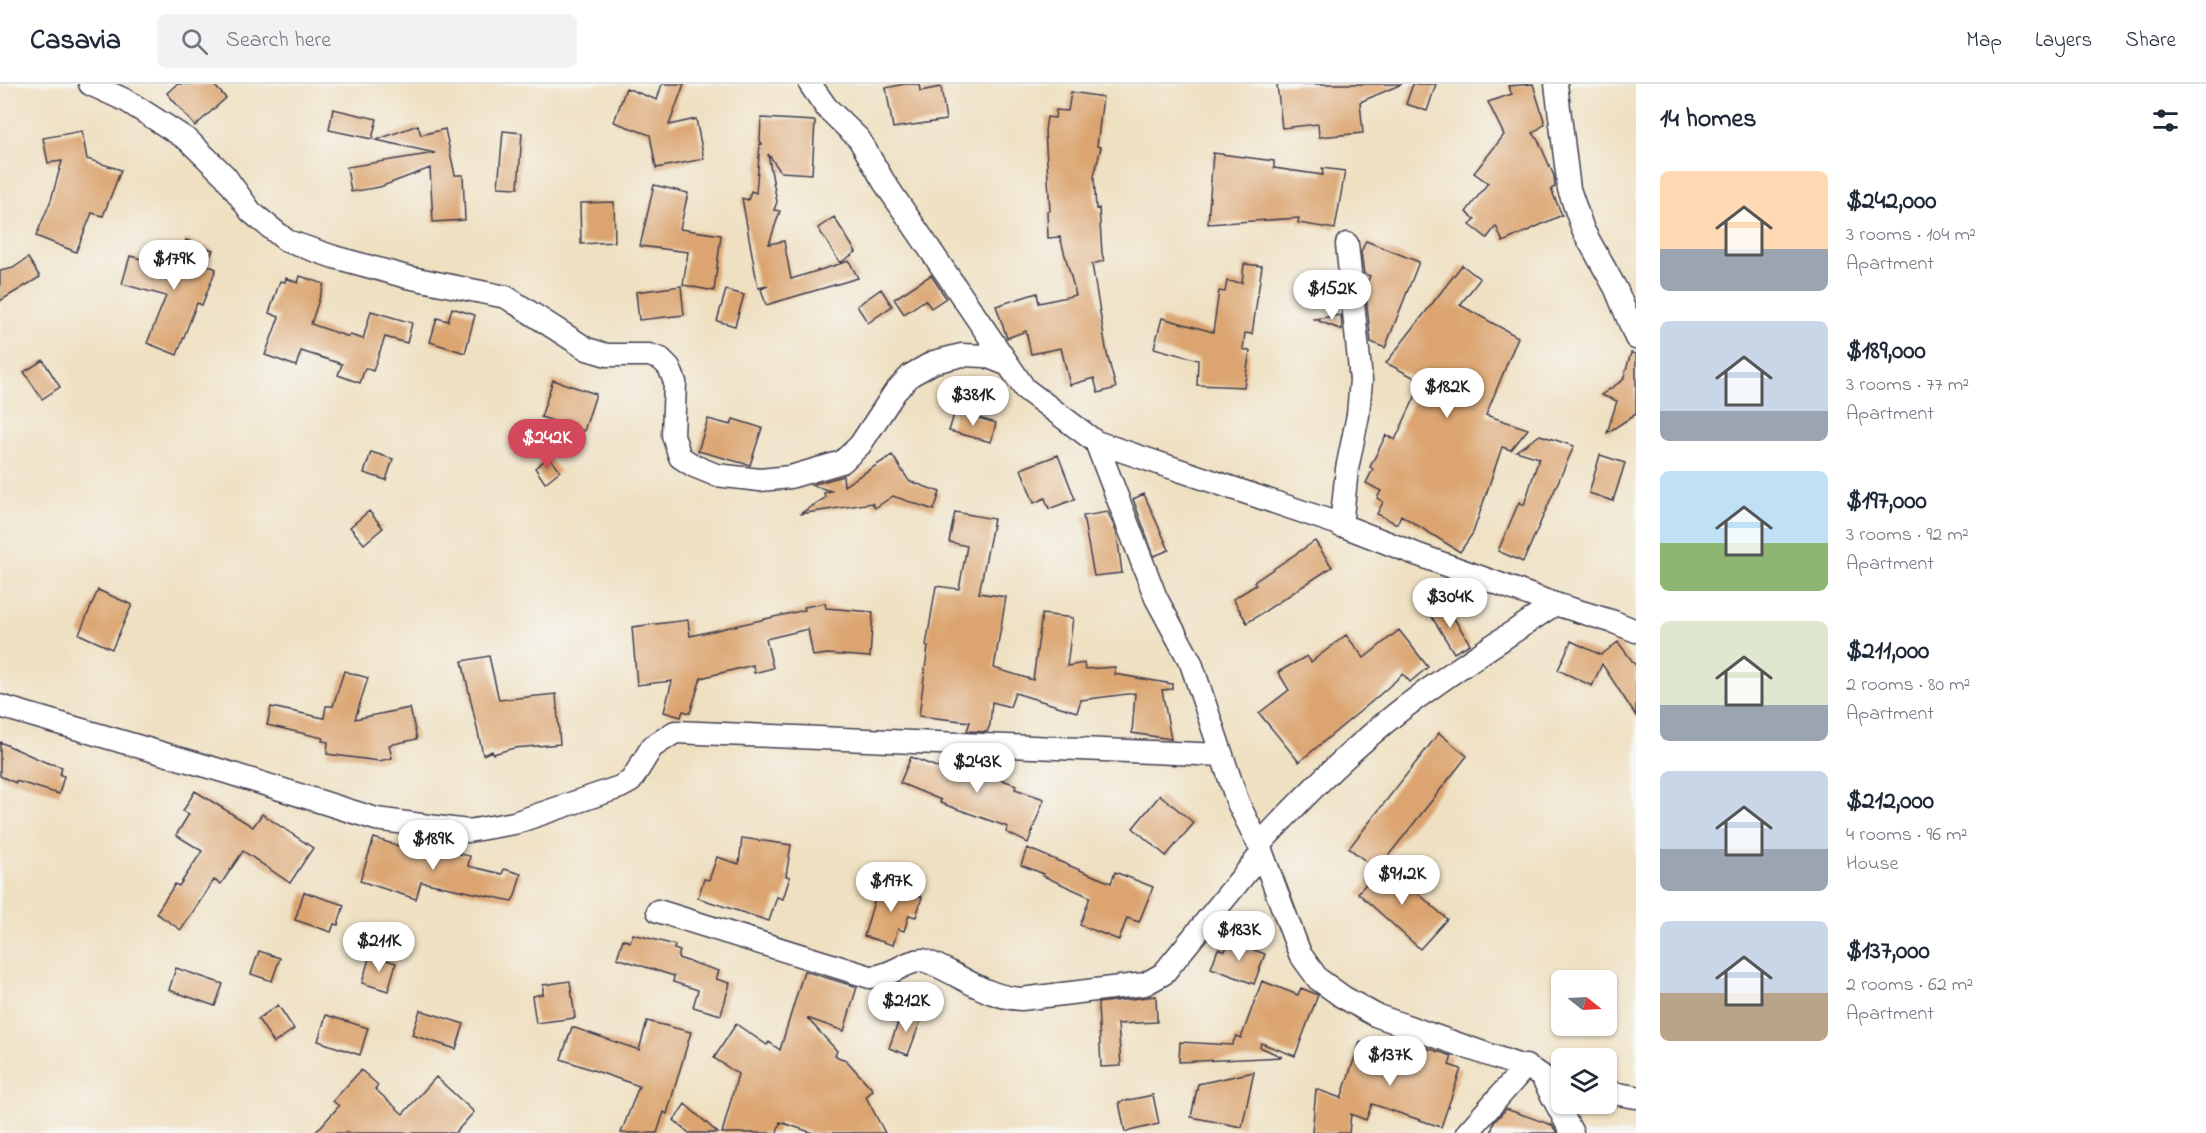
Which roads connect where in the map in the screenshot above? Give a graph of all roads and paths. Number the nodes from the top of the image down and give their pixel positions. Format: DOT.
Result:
graph roads {
  1 [pos="90,84"];
  2 [pos="810,84"];
  3 [pos="1556,84"];
  4 [pos="1347,244"];
  5 [pos="1636,338"];
  6 [pos="1009,365"];
  7 [pos="1096,442"];
  8 [pos="1341,526"];
  9 [pos="1555,604"];
  10 [pos="1636,632"];
  11 [pos="0,706"];
  12 [pos="1222,755"];
  13 [pos="1260,849"];
  14 [pos="658,911"];
  15 [pos="1543,1074"];
  16 [pos="1617,1094"];
  17 [pos="1636,1097"];
  18 [pos="1467,1133"];
  19 [pos="1572,1133"];
  1 -- 6 [label="street"];
  2 -- 6 [label="street"];
  3 -- 5 [label="street"];
  4 -- 8 [label="street"];
  6 -- 7 [label="street"];
  7 -- 8 [label="street"];
  7 -- 12 [label="street"];
  8 -- 9 [label="street"];
  9 -- 10 [label="street"];
  9 -- 13 [label="street"];
  11 -- 12 [label="street"];
  12 -- 13 [label="street"];
  13 -- 14 [label="street"];
  13 -- 15 [label="street"];
  15 -- 18 [label="street"];
  15 -- 19 [label="street"];
  16 -- 17 [label="street"];
}
